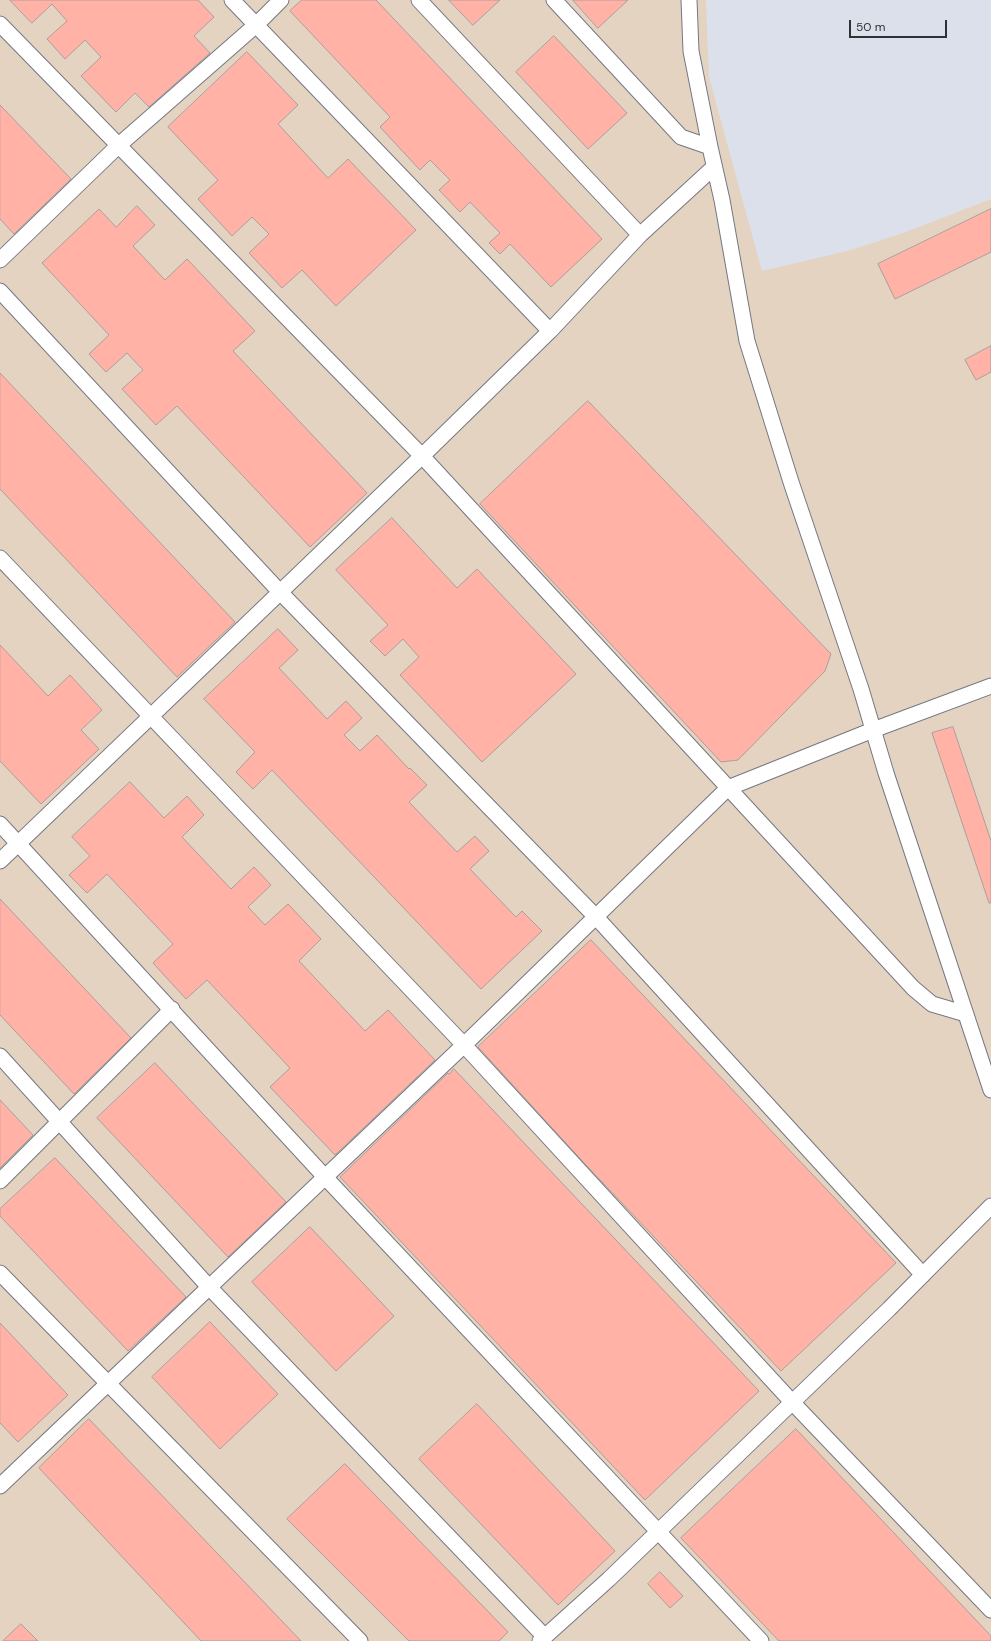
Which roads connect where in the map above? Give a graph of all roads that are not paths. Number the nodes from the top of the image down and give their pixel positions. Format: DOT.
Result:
graph roads {
  1 [pos="232,0"];
  2 [pos="281,0"];
  3 [pos="419,0"];
  4 [pos="554,0"];
  5 [pos="689,0"];
  6 [pos="0,24"];
  7 [pos="256,25"];
  8 [pos="119,145"];
  9 [pos="710,147"];
  10 [pos="714,167"];
  11 [pos="640,235"];
  12 [pos="0,260"];
  13 [pos="0,291"];
  14 [pos="550,331"];
  15 [pos="422,456"];
  16 [pos="0,558"];
  17 [pos="280,592"];
  18 [pos="991,686"];
  19 [pos="150,716"];
  20 [pos="873,730"];
  21 [pos="728,788"];
  22 [pos="0,824"];
  23 [pos="18,843"];
  24 [pos="0,861"];
  25 [pos="596,917"];
  26 [pos="172,1009"];
  27 [pos="966,1014"];
  28 [pos="464,1045"];
  29 [pos="0,1056"];
  30 [pos="991,1090"];
  31 [pos="60,1122"];
  32 [pos="325,1177"];
  33 [pos="0,1181"];
  34 [pos="991,1206"];
  35 [pos="0,1273"];
  36 [pos="923,1275"];
  37 [pos="209,1287"];
  38 [pos="108,1384"];
  39 [pos="792,1402"];
  40 [pos="2,1481"];
  41 [pos="658,1532"];
  42 [pos="991,1610"];
  43 [pos="543,1639"];
  44 [pos="360,1641"];
  45 [pos="761,1641"];
  1 -- 7 [label="street"];
  2 -- 7 [label="street"];
  3 -- 11 [label="street"];
  4 -- 9 [label="street"];
  5 -- 9 [label="street"];
  6 -- 8 [label="street"];
  7 -- 8 [label="street"];
  7 -- 14 [label="street"];
  8 -- 12 [label="street"];
  8 -- 15 [label="street"];
  9 -- 10 [label="street"];
  10 -- 11 [label="street"];
  10 -- 20 [label="street"];
  11 -- 14 [label="street"];
  13 -- 17 [label="street"];
  14 -- 15 [label="street"];
  15 -- 17 [label="street"];
  15 -- 21 [label="street"];
  16 -- 19 [label="street"];
  17 -- 19 [label="street"];
  17 -- 25 [label="street"];
  18 -- 20 [label="street"];
  19 -- 23 [label="street"];
  19 -- 28 [label="street"];
  20 -- 21 [label="street"];
  20 -- 27 [label="street"];
  21 -- 25 [label="street"];
  21 -- 27 [label="street"];
  22 -- 23 [label="street"];
  23 -- 24 [label="street"];
  23 -- 26 [label="street"];
  25 -- 28 [label="street"];
  25 -- 36 [label="street"];
  26 -- 31 [label="street"];
  26 -- 32 [label="street"];
  27 -- 30 [label="street"];
  28 -- 32 [label="street"];
  28 -- 39 [label="street"];
  29 -- 31 [label="street"];
  31 -- 33 [label="street"];
  31 -- 37 [label="street"];
  32 -- 37 [label="street"];
  32 -- 41 [label="street"];
  34 -- 36 [label="street"];
  35 -- 38 [label="street"];
  36 -- 39 [label="street"];
  37 -- 38 [label="street"];
  37 -- 43 [label="street"];
  38 -- 40 [label="street"];
  38 -- 44 [label="street"];
  39 -- 41 [label="street"];
  39 -- 42 [label="street"];
  41 -- 43 [label="street"];
  41 -- 45 [label="street"];
}
